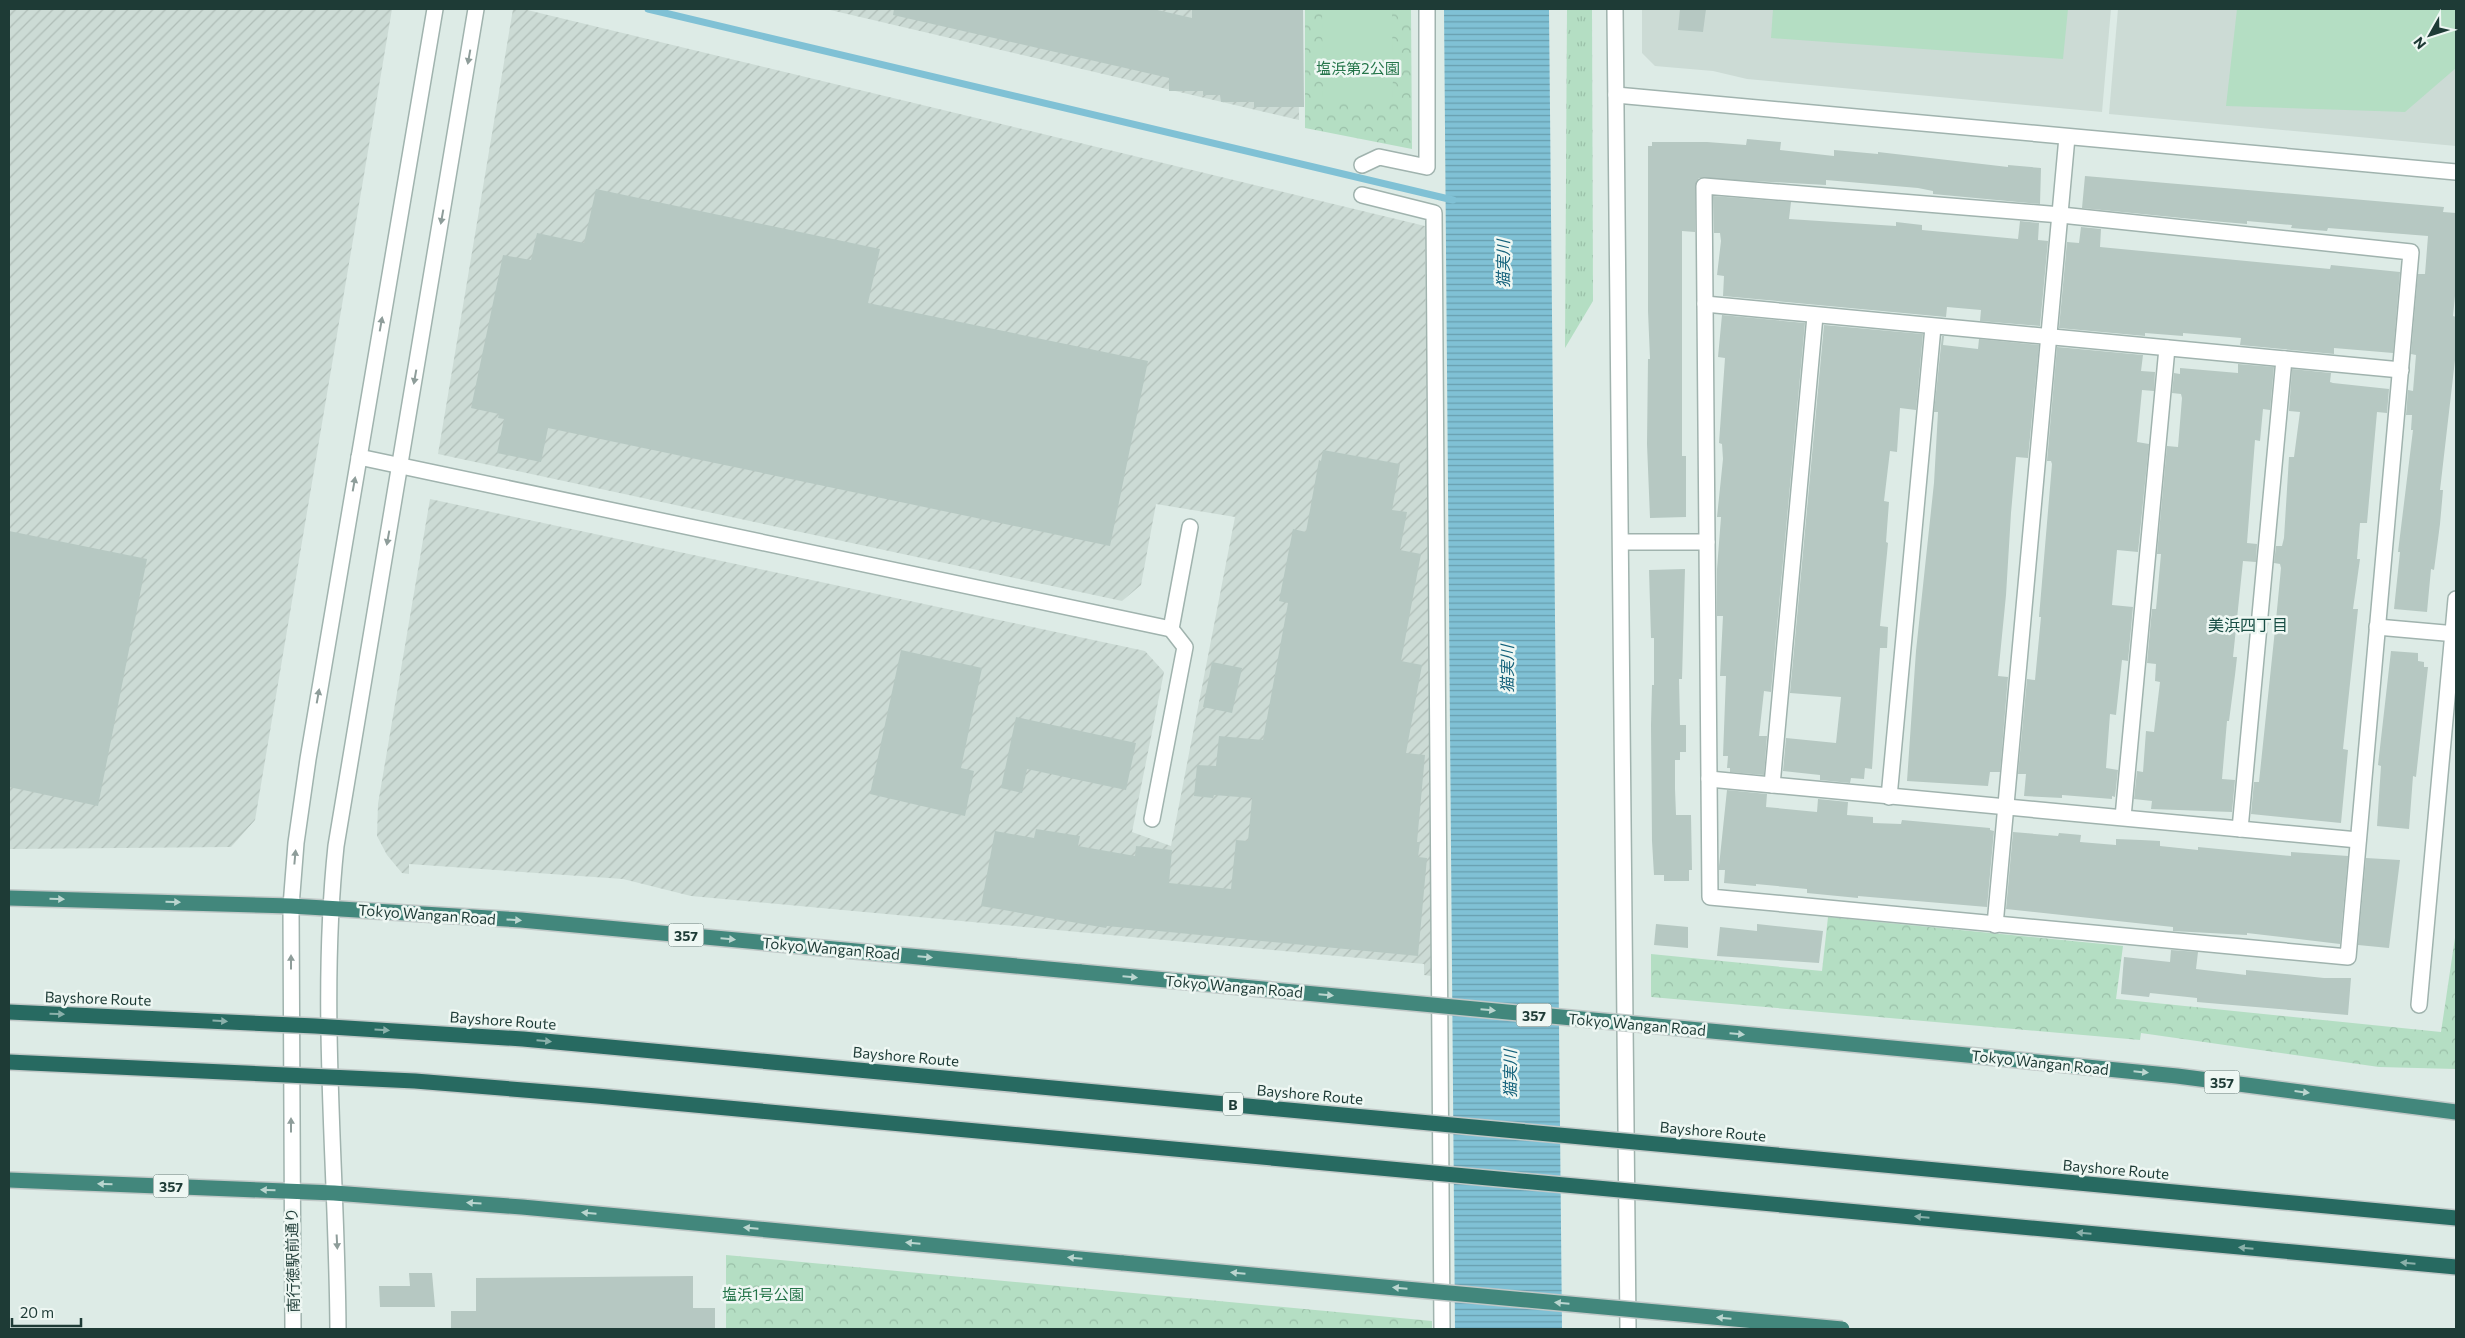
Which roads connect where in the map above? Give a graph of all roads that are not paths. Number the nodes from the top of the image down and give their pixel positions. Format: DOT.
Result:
graph roads {
  1 [pos="435,9"];
  2 [pos="476,9"];
  3 [pos="1427,9"];
  4 [pos="1615,9"];
  5 [pos="1616,95"];
  6 [pos="2067,137"];
  7 [pos="1362,165"];
  8 [pos="2456,172"];
  9 [pos="1362,195"];
  10 [pos="2061,215"];
  11 [pos="1705,304"];
  12 [pos="1816,316"];
  13 [pos="1933,327"];
  14 [pos="2050,338"];
  15 [pos="2167,348"];
  16 [pos="2284,359"];
  17 [pos="2401,370"];
  18 [pos="359,457"];
  19 [pos="400,466"];
  20 [pos="1190,527"];
  21 [pos="1620,542"];
  22 [pos="1707,542"];
  23 [pos="2456,599"];
  24 [pos="2377,627"];
  25 [pos="1171,629"];
  26 [pos="2455,634"];
  27 [pos="1709,779"];
  28 [pos="1772,785"];
  29 [pos="1889,797"];
  30 [pos="2007,807"];
  31 [pos="2123,817"];
  32 [pos="1152,819"];
  33 [pos="2240,829"];
  34 [pos="2358,840"];
  35 [pos="9,898"];
  36 [pos="291,906"];
  37 [pos="330,908"];
  38 [pos="1995,925"];
  39 [pos="2419,1006"];
  40 [pos="9,1012"];
  41 [pos="9,1062"];
  42 [pos="2456,1112"];
  43 [pos="9,1180"];
  44 [pos="292,1191"];
  45 [pos="334,1193"];
  46 [pos="2456,1218"];
  47 [pos="2456,1267"];
  48 [pos="293,1329"];
  49 [pos="338,1329"];
  50 [pos="1442,1329"];
  51 [pos="1628,1329"];
  52 [pos="1842,1329"];
  18 -- 1 [label="street, 南行徳駅前通り, one-way"];
  2 -- 19 [label="street, one-way"];
  3 -- 7 [label="street"];
  4 -- 5 [label="street"];
  5 -- 6 [label="street"];
  5 -- 21 [label="street"];
  6 -- 8 [label="street"];
  6 -- 10 [label="street"];
  9 -- 50 [label="street"];
  10 -- 11 [label="street"];
  10 -- 14 [label="street"];
  10 -- 17 [label="street"];
  11 -- 12 [label="street"];
  11 -- 22 [label="street"];
  12 -- 13 [label="street"];
  12 -- 28 [label="street"];
  13 -- 14 [label="street"];
  13 -- 29 [label="street"];
  14 -- 15 [label="street"];
  14 -- 30 [label="street"];
  15 -- 16 [label="street"];
  15 -- 31 [label="street"];
  16 -- 17 [label="street"];
  16 -- 33 [label="street"];
  17 -- 24 [label="street"];
  18 -- 19 [label="street"];
  36 -- 18 [label="street, 南行徳駅前通り, one-way"];
  19 -- 25 [label="street"];
  19 -- 37 [label="street, one-way"];
  20 -- 25 [label="street"];
  21 -- 22 [label="street"];
  21 -- 51 [label="street"];
  22 -- 27 [label="street"];
  23 -- 26 [label="street"];
  24 -- 26 [label="street"];
  24 -- 34 [label="street"];
  25 -- 32 [label="street"];
  26 -- 39 [label="street"];
  27 -- 28 [label="street"];
  27 -- 38 [label="street"];
  28 -- 29 [label="street"];
  29 -- 30 [label="street"];
  30 -- 31 [label="street"];
  30 -- 38 [label="street"];
  31 -- 33 [label="street"];
  33 -- 34 [label="street"];
  34 -- 38 [label="street"];
  35 -- 36 [label="highway, Tokyo Wangan Road / 357, one-way"];
  36 -- 37 [label="highway, Tokyo Wangan Road / 357"];
  44 -- 36 [label="street, 南行徳駅前通り, one-way"];
  37 -- 42 [label="highway, Tokyo Wangan Road / 357, one-way, bridge"];
  37 -- 45 [label="street"];
  40 -- 46 [label="highway, Bayshore Route / B, one-way, bridge"];
  47 -- 41 [label="highway, one-way, bridge"];
  44 -- 43 [label="highway, 357, one-way"];
  44 -- 45 [label="highway, 357"];
  44 -- 48 [label="street, 南行徳駅前通り"];
  45 -- 49 [label="street, one-way"];
  52 -- 45 [label="highway, 357, one-way, bridge"];
}
